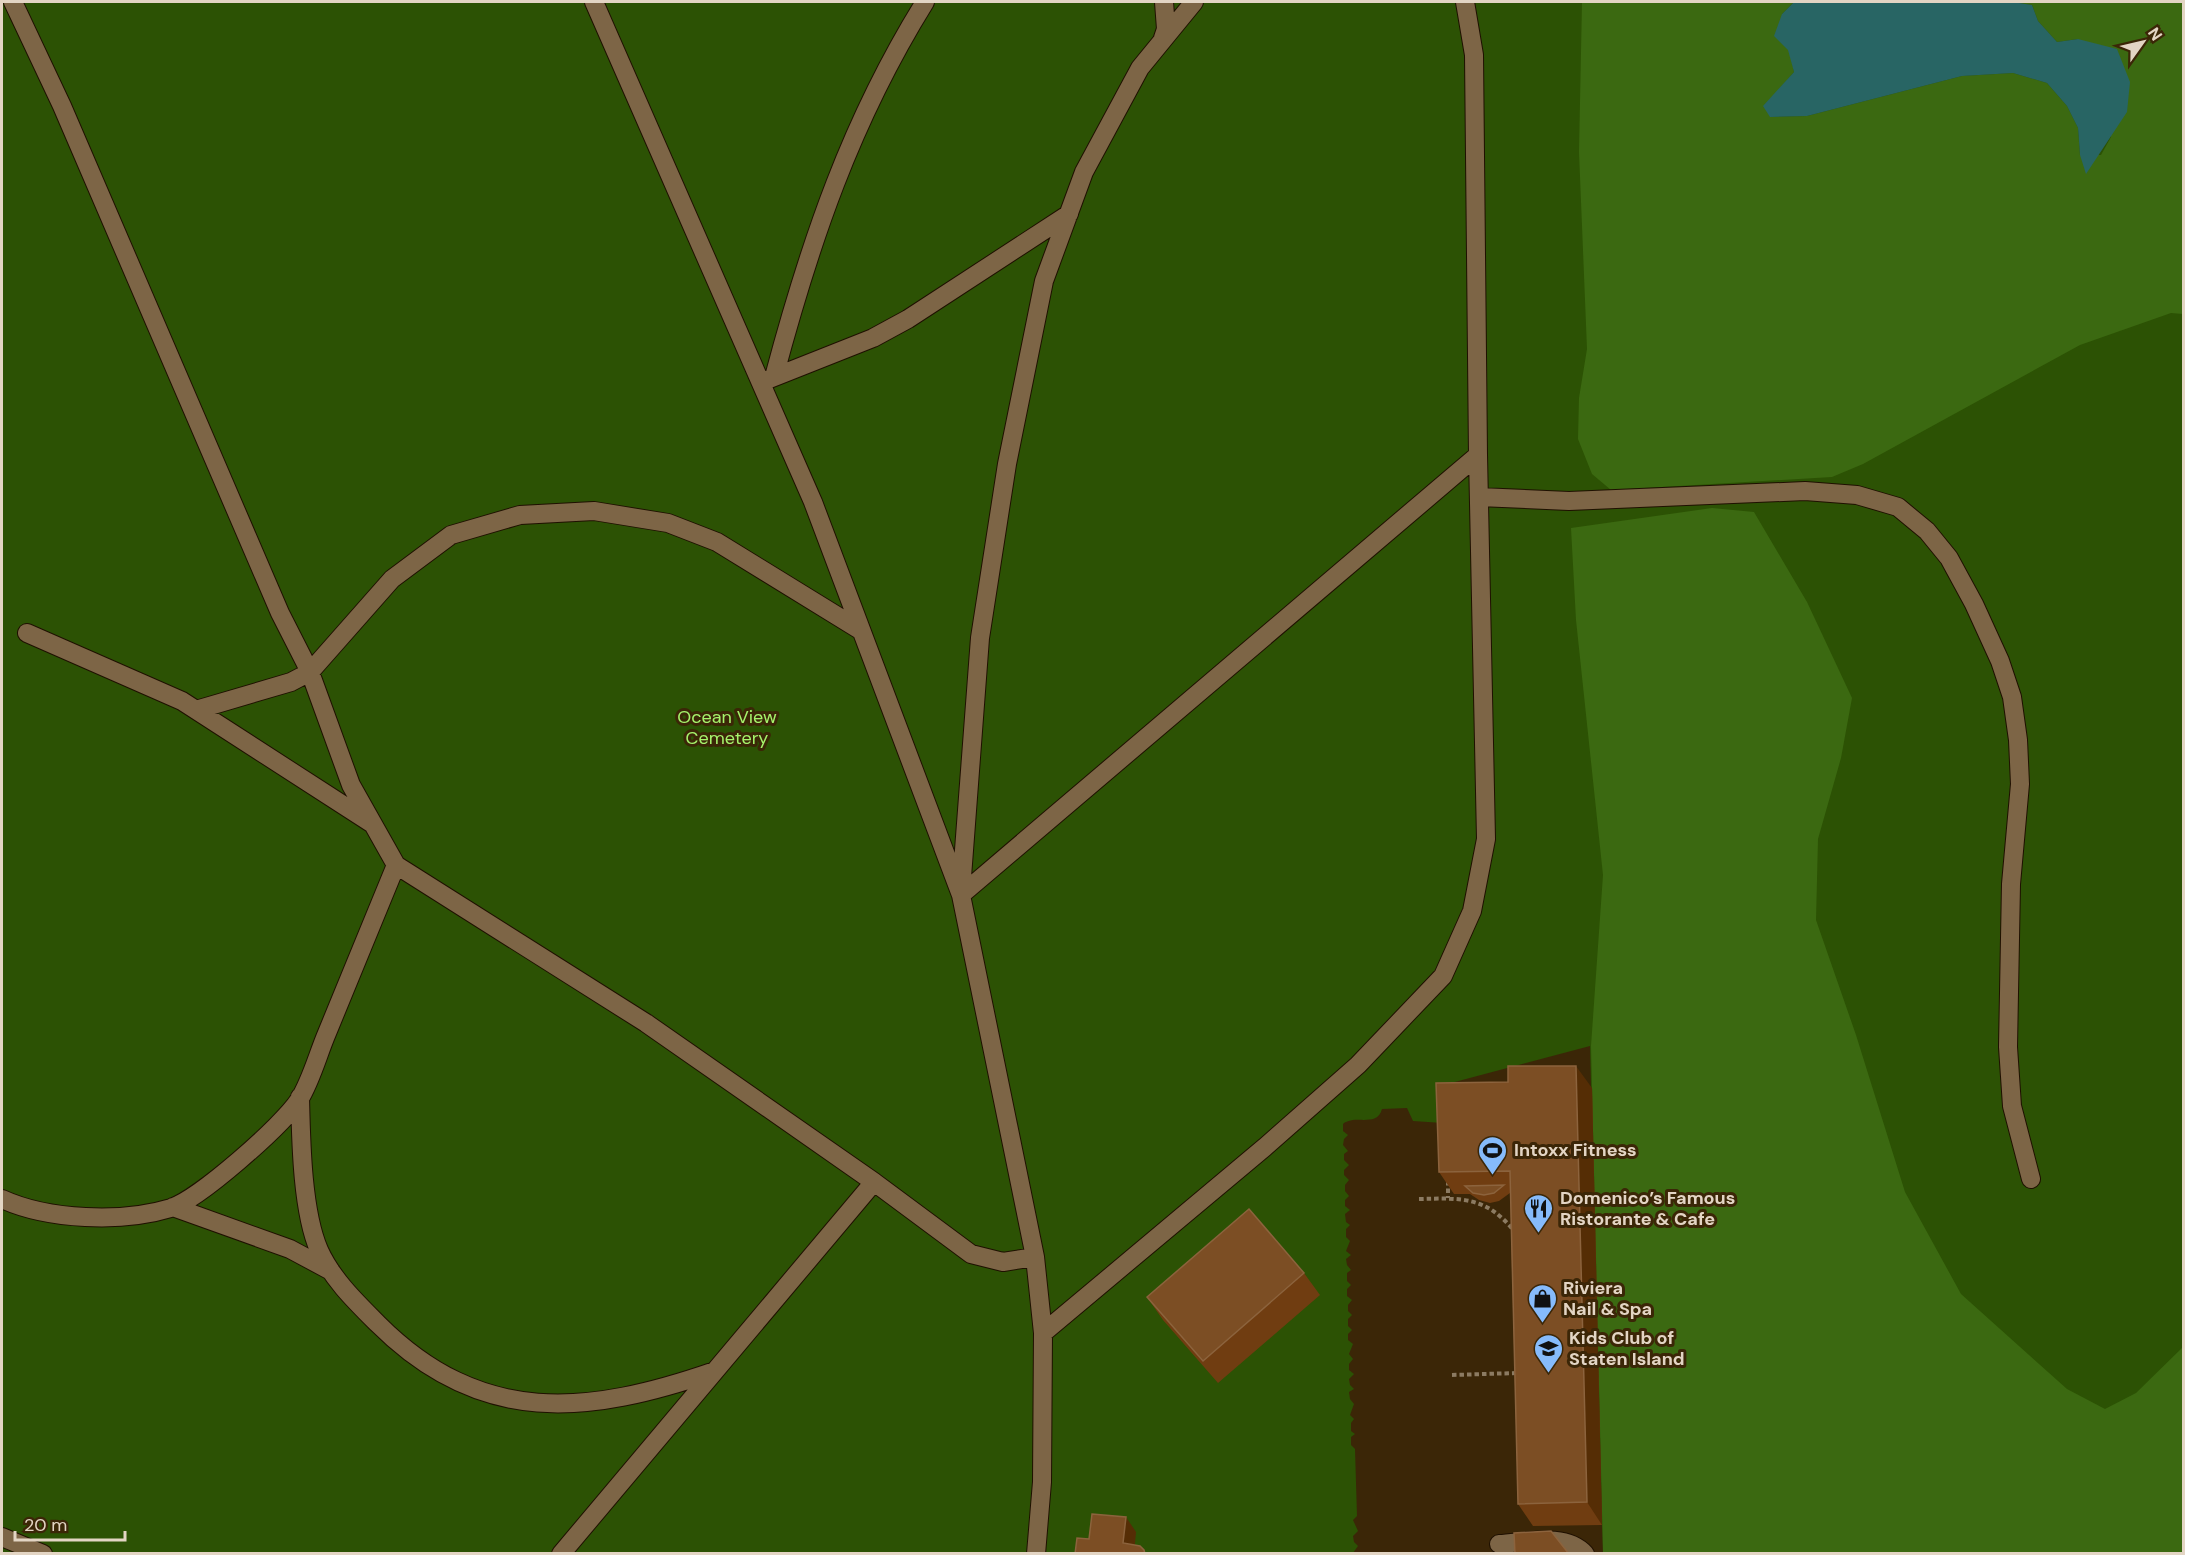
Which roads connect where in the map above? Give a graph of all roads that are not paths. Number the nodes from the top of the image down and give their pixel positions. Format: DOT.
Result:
graph roads {
  1 [pos="13,2"];
  2 [pos="594,2"];
  3 [pos="926,2"];
  4 [pos="1164,2"];
  5 [pos="1194,2"];
  6 [pos="1465,2"];
  7 [pos="1163,40"];
  8 [pos="1069,214"];
  9 [pos="767,380"];
  10 [pos="1478,455"];
  11 [pos="1479,497"];
  12 [pos="860,630"];
  13 [pos="27,633"];
  14 [pos="310,672"];
  15 [pos="196,710"];
  16 [pos="372,824"];
  17 [pos="396,865"];
  18 [pos="961,895"];
  19 [pos="300,1097"];
  20 [pos="2031,1179"];
  21 [pos="874,1182"];
  22 [pos="2,1199"];
  23 [pos="173,1207"];
  24 [pos="1035,1257"];
  25 [pos="331,1271"];
  26 [pos="1043,1333"];
  27 [pos="715,1371"];
  28 [pos="2,1538"];
  29 [pos="1499,1544"];
  30 [pos="43,1554"];
  31 [pos="561,1554"];
  32 [pos="1036,1554"];
  33 [pos="1585,1554"];
  1 -- 14 [label="lane"];
  2 -- 9 [label="lane"];
  3 -- 9 [label="lane"];
  4 -- 7 [label="lane"];
  5 -- 7 [label="lane"];
  6 -- 10 [label="lane"];
  7 -- 8 [label="lane"];
  8 -- 9 [label="lane"];
  8 -- 18 [label="lane"];
  9 -- 12 [label="lane"];
  10 -- 11 [label="lane"];
  10 -- 18 [label="lane"];
  11 -- 20 [label="lane"];
  11 -- 26 [label="lane"];
  12 -- 14 [label="lane"];
  12 -- 18 [label="lane"];
  13 -- 15 [label="lane"];
  14 -- 15 [label="lane"];
  14 -- 16 [label="lane"];
  15 -- 16 [label="lane"];
  16 -- 17 [label="lane"];
  17 -- 19 [label="lane"];
  17 -- 21 [label="lane"];
  18 -- 24 [label="lane"];
  19 -- 23 [label="lane"];
  19 -- 25 [label="lane"];
  21 -- 24 [label="lane"];
  21 -- 27 [label="lane"];
  22 -- 23 [label="lane"];
  23 -- 25 [label="lane"];
  24 -- 26 [label="lane"];
  25 -- 27 [label="lane"];
  26 -- 32 [label="lane"];
  27 -- 31 [label="lane"];
  28 -- 30 [label="lane"];
  29 -- 33 [label="lane"];
}
